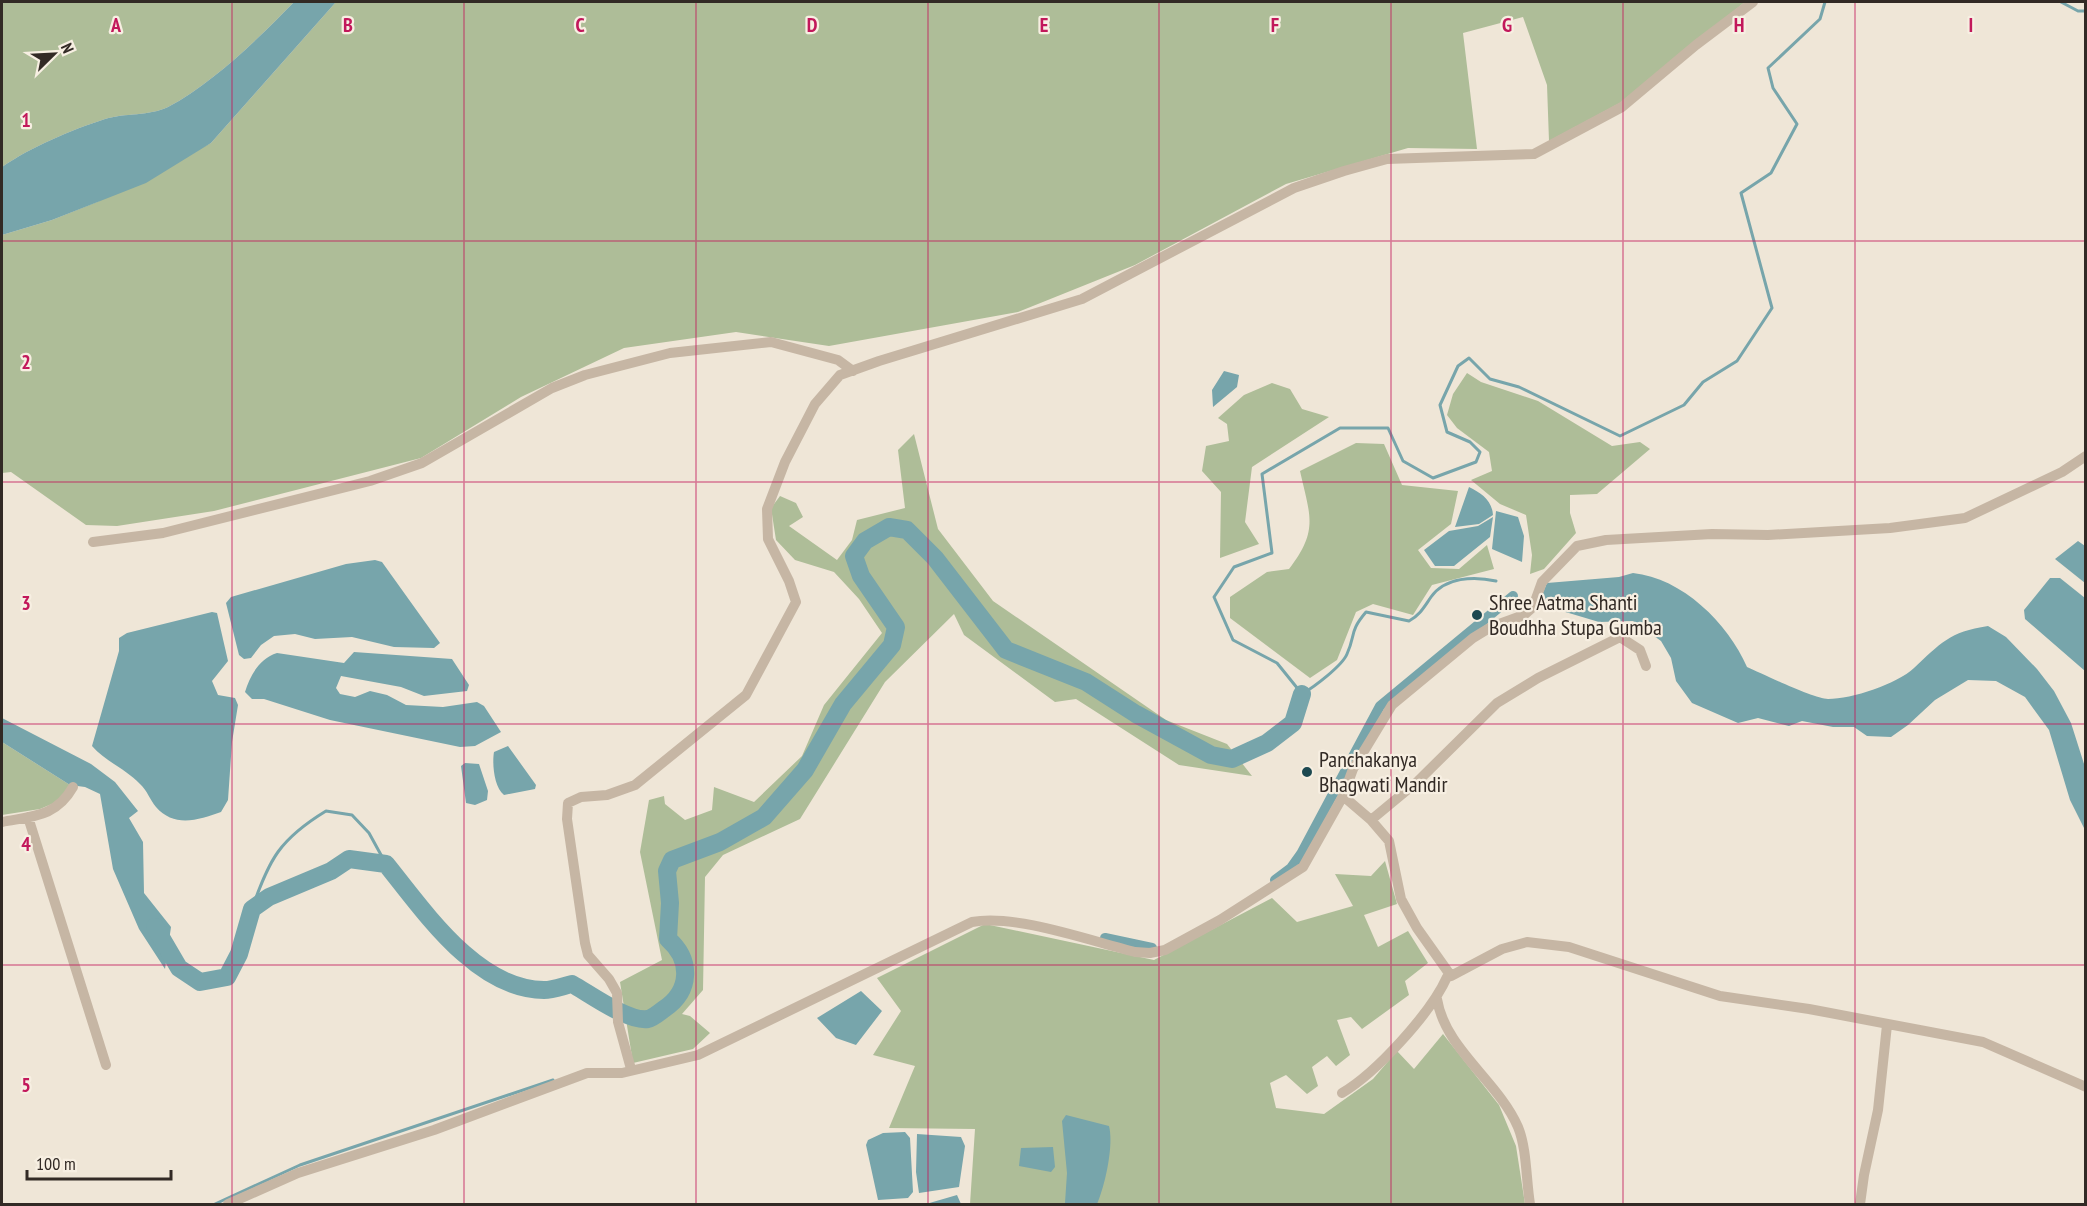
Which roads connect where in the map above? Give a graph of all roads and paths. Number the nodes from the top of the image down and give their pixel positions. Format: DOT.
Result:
graph roads {
  1 [pos="1754,2"];
  2 [pos="854,370"];
  3 [pos="2085,456"];
  4 [pos="93,542"];
  5 [pos="1646,666"];
  6 [pos="73,787"];
  7 [pos="1343,796"];
  8 [pos="28,817"];
  9 [pos="1371,820"];
  10 [pos="2,822"];
  11 [pos="1451,976"];
  12 [pos="1437,999"];
  13 [pos="1887,1025"];
  14 [pos="106,1065"];
  15 [pos="631,1070"];
  16 [pos="2085,1087"];
  17 [pos="1342,1093"];
  18 [pos="228,1204"];
  19 [pos="1530,1204"];
  20 [pos="1860,1204"];
  1 -- 2 [label="street"];
  2 -- 4 [label="street"];
  2 -- 15 [label="street"];
  3 -- 7 [label="street"];
  5 -- 9 [label="street"];
  6 -- 8 [label="street"];
  7 -- 9 [label="street"];
  7 -- 15 [label="street"];
  8 -- 10 [label="street"];
  8 -- 14 [label="street"];
  9 -- 11 [label="street"];
  11 -- 12 [label="street"];
  11 -- 13 [label="street"];
  12 -- 17 [label="street"];
  12 -- 19 [label="street"];
  13 -- 16 [label="street"];
  13 -- 20 [label="street"];
  15 -- 18 [label="street"];
}
